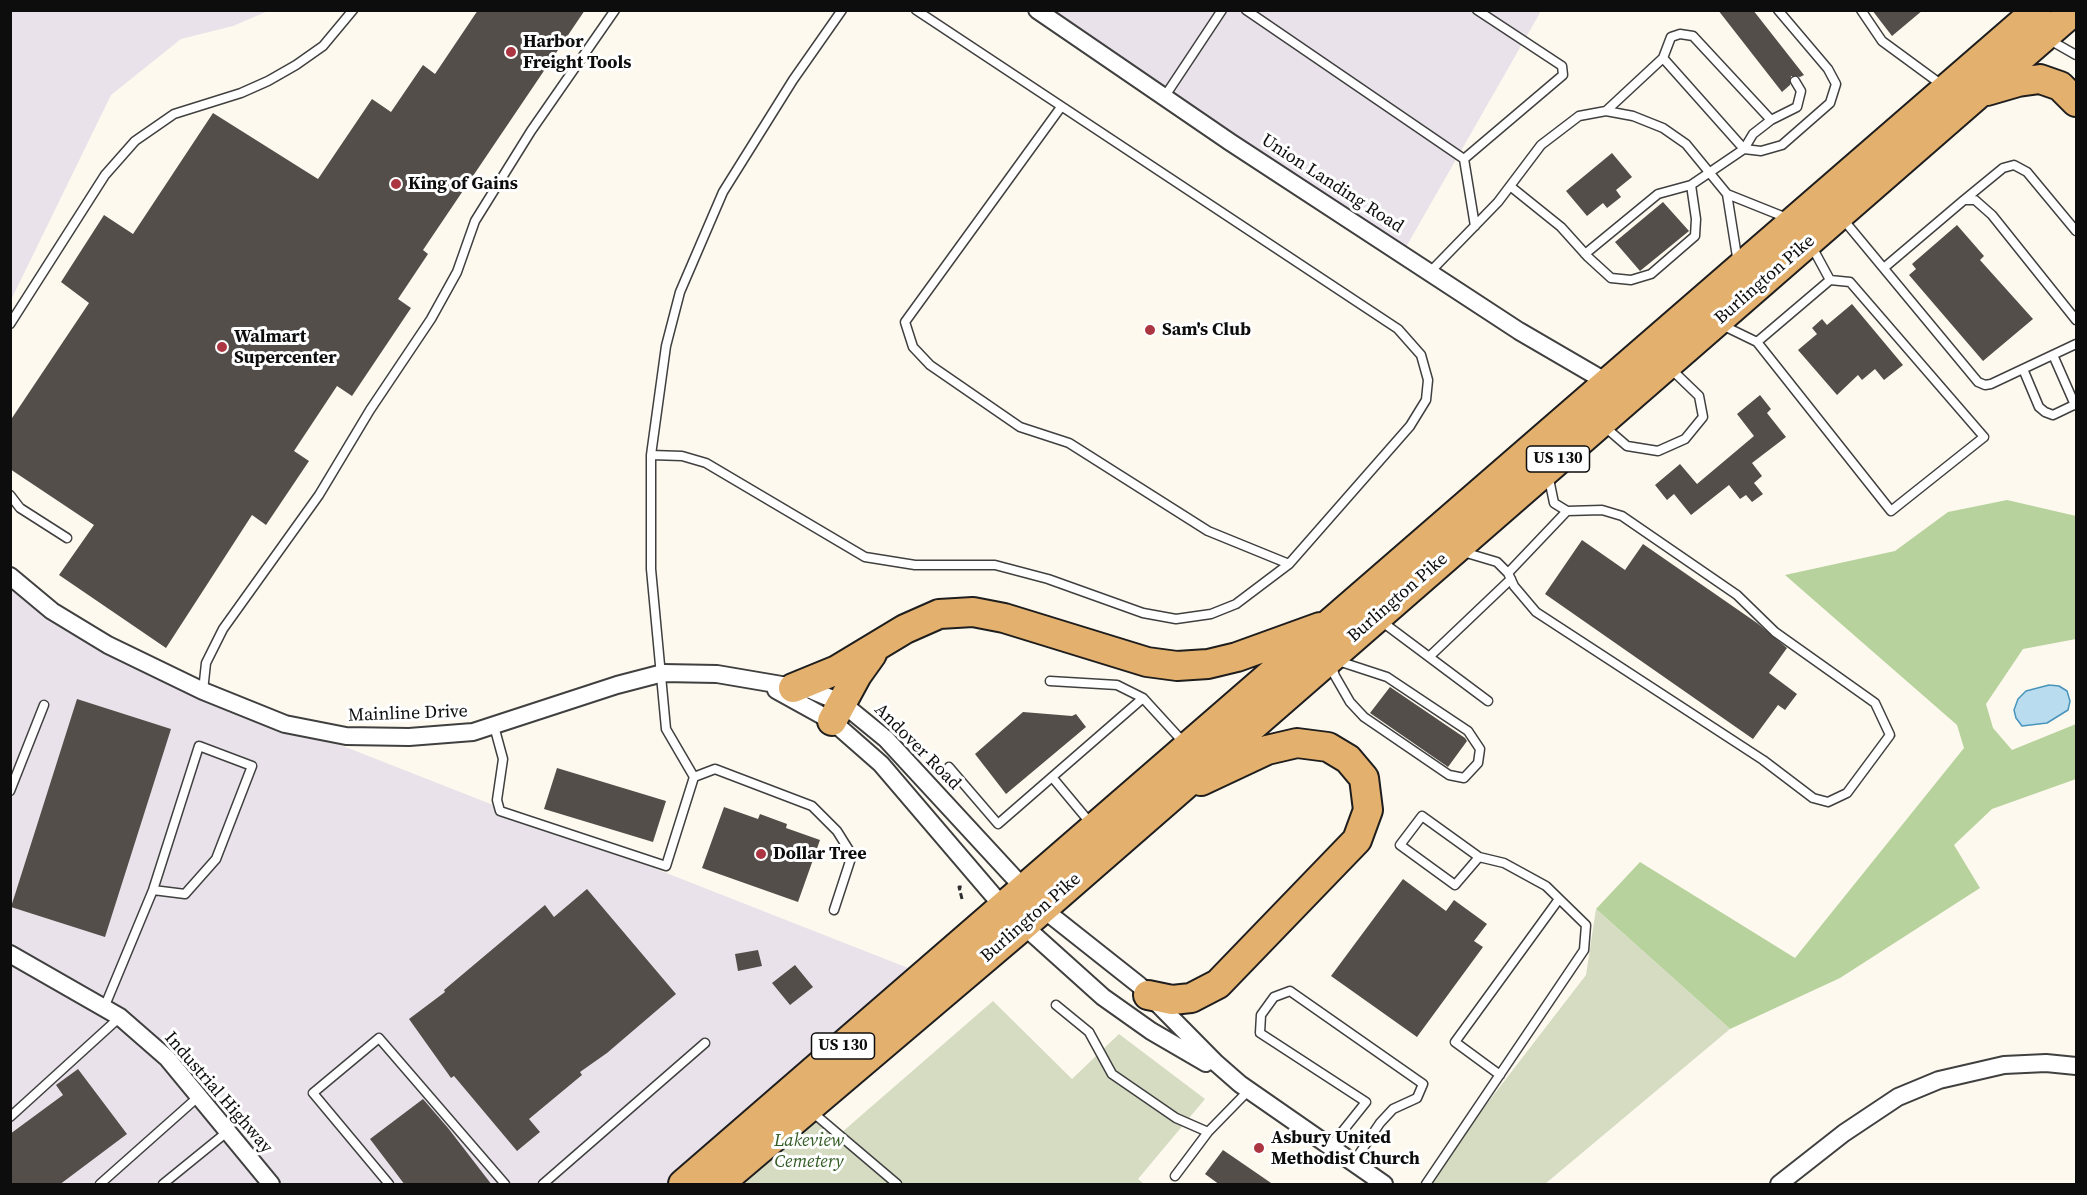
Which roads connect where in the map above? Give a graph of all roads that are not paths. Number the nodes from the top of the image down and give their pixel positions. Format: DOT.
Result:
graph roads {
  1 [pos="353,10"];
  2 [pos="615,10"];
  3 [pos="842,10"];
  4 [pos="916,10"];
  5 [pos="1037,10"];
  6 [pos="1222,10"];
  7 [pos="1246,10"];
  8 [pos="1477,10"];
  9 [pos="1778,10"];
  10 [pos="1862,10"];
  11 [pos="2075,10"];
  12 [pos="2036,18"];
  13 [pos="2076,55"];
  14 [pos="1663,58"];
  15 [pos="1795,81"];
  16 [pos="1947,89"];
  17 [pos="1979,94"];
  18 [pos="1165,96"];
  19 [pos="2076,102"];
  20 [pos="1060,107"];
  21 [pos="1606,111"];
  22 [pos="1771,120"];
  23 [pos="1744,149"];
  24 [pos="1464,159"];
  25 [pos="1710,174"];
  26 [pos="1690,185"];
  27 [pos="1510,186"];
  28 [pos="1727,194"];
  29 [pos="1964,200"];
  30 [pos="1840,215"];
  31 [pos="1475,226"];
  32 [pos="1802,231"];
  33 [pos="2076,231"];
  34 [pos="1585,254"];
  35 [pos="1885,267"];
  36 [pos="1739,271"];
  37 [pos="1429,273"];
  38 [pos="1830,280"];
  39 [pos="2076,320"];
  40 [pos="1717,322"];
  41 [pos="10,324"];
  42 [pos="1757,342"];
  43 [pos="2076,344"];
  44 [pos="2053,355"];
  45 [pos="1667,365"];
  46 [pos="2023,369"];
  47 [pos="1610,384"];
  48 [pos="2076,405"];
  49 [pos="1600,423"];
  50 [pos="651,454"];
  51 [pos="1547,469"];
  52 [pos="10,495"];
  53 [pos="1567,511"];
  54 [pos="67,537"];
  55 [pos="1454,549"];
  56 [pos="1289,564"];
  57 [pos="10,576"];
  58 [pos="1509,576"];
  59 [pos="1376,617"];
  60 [pos="1335,622"];
  61 [pos="881,643"];
  62 [pos="1429,657"];
  63 [pos="1329,658"];
  64 [pos="663,674"];
  65 [pos="1050,681"];
  66 [pos="765,684"];
  67 [pos="793,688"];
  68 [pos="202,691"];
  69 [pos="1143,698"];
  70 [pos="1488,700"];
  71 [pos="44,705"];
  72 [pos="837,712"];
  73 [pos="494,726"];
  74 [pos="1188,748"];
  75 [pos="949,767"];
  76 [pos="694,777"];
  77 [pos="1052,777"];
  78 [pos="10,791"];
  79 [pos="1172,794"];
  80 [pos="1096,829"];
  81 [pos="1479,857"];
  82 [pos="153,890"];
  83 [pos="1559,899"];
  84 [pos="1024,908"];
  85 [pos="834,910"];
  86 [pos="10,954"];
  87 [pos="1148,995"];
  88 [pos="1056,1005"];
  89 [pos="104,1008"];
  90 [pos="120,1017"];
  91 [pos="705,1043"];
  92 [pos="2076,1066"];
  93 [pos="1500,1075"];
  94 [pos="1245,1087"];
  95 [pos="198,1097"];
  96 [pos="807,1108"];
  97 [pos="10,1117"];
  98 [pos="227,1132"];
  99 [pos="1208,1132"];
  100 [pos="1330,1147"];
  101 [pos="1353,1163"];
  102 [pos="1175,1176"];
  103 [pos="100,1185"];
  104 [pos="163,1185"];
  105 [pos="271,1185"];
  106 [pos="389,1185"];
  107 [pos="505,1185"];
  108 [pos="543,1185"];
  109 [pos="683,1185"];
  110 [pos="719,1185"];
  111 [pos="897,1185"];
  112 [pos="1384,1185"];
  113 [pos="1426,1185"];
  114 [pos="1779,1185"];
  1 -- 41 [label="lane"];
  2 -- 68 [label="lane"];
  3 -- 50 [label="lane"];
  4 -- 20 [label="lane"];
  5 -- 18 [label="street, Union Landing Road"];
  6 -- 18 [label="lane"];
  7 -- 24 [label="lane"];
  8 -- 24 [label="lane"];
  9 -- 23 [label="lane"];
  10 -- 16 [label="lane"];
  11 -- 12 [label="highway, Burlington Pike / US 130"];
  12 -- 13 [label="lane"];
  12 -- 16 [label="highway, Burlington Pike / US 130"];
  12 -- 17 [label="highway, Burlington Pike / US 130"];
  14 -- 21 [label="lane"];
  14 -- 22 [label="lane"];
  14 -- 23 [label="lane"];
  15 -- 22 [label="lane"];
  16 -- 32 [label="highway, Burlington Pike / US 130"];
  17 -- 19 [label="highway"];
  17 -- 30 [label="highway, Burlington Pike / US 130"];
  18 -- 37 [label="street, Union Landing Road"];
  20 -- 56 [label="lane"];
  20 -- 56 [label="lane"];
  21 -- 25 [label="lane"];
  21 -- 27 [label="lane"];
  22 -- 23 [label="lane"];
  23 -- 25 [label="lane"];
  24 -- 31 [label="lane"];
  25 -- 26 [label="lane"];
  25 -- 28 [label="lane"];
  26 -- 34 [label="lane"];
  26 -- 34 [label="lane"];
  27 -- 31 [label="lane"];
  27 -- 34 [label="lane"];
  28 -- 32 [label="lane"];
  28 -- 36 [label="lane"];
  29 -- 33 [label="lane"];
  29 -- 35 [label="lane"];
  29 -- 39 [label="lane"];
  30 -- 32 [label="highway, Burlington Pike / US 130"];
  30 -- 35 [label="lane"];
  31 -- 37 [label="lane"];
  32 -- 36 [label="highway, Burlington Pike / US 130"];
  32 -- 38 [label="lane"];
  32 -- 40 [label="highway, Burlington Pike / US 130"];
  35 -- 46 [label="lane"];
  36 -- 47 [label="highway, Burlington Pike / US 130"];
  37 -- 47 [label="street, Union Landing Road"];
  38 -- 42 [label="lane"];
  38 -- 42 [label="lane"];
  40 -- 42 [label="lane"];
  40 -- 45 [label="highway, Burlington Pike / US 130"];
  43 -- 44 [label="lane"];
  44 -- 46 [label="lane"];
  44 -- 48 [label="lane"];
  45 -- 49 [label="highway, Burlington Pike / US 130"];
  45 -- 49 [label="lane"];
  46 -- 48 [label="lane"];
  47 -- 60 [label="highway, Burlington Pike / US 130"];
  49 -- 51 [label="highway, Burlington Pike / US 130"];
  50 -- 56 [label="lane"];
  50 -- 64 [label="lane"];
  51 -- 53 [label="lane"];
  51 -- 55 [label="highway, Burlington Pike / US 130"];
  52 -- 54 [label="lane"];
  53 -- 58 [label="lane"];
  53 -- 58 [label="lane"];
  55 -- 58 [label="lane"];
  55 -- 59 [label="highway, Burlington Pike / US 130"];
  57 -- 68 [label="street, Mainline Drive"];
  58 -- 62 [label="lane"];
  59 -- 62 [label="lane"];
  59 -- 63 [label="highway, Burlington Pike / US 130"];
  60 -- 61 [label="highway"];
  60 -- 74 [label="highway, Burlington Pike / US 130"];
  61 -- 67 [label="highway"];
  61 -- 72 [label="highway"];
  62 -- 70 [label="lane"];
  63 -- 63 [label="lane"];
  63 -- 79 [label="highway, Burlington Pike / US 130"];
  64 -- 66 [label="street, Mainline Drive"];
  64 -- 73 [label="street, Mainline Drive"];
  64 -- 76 [label="lane"];
  65 -- 69 [label="lane"];
  66 -- 67 [label="street, Andover Road"];
  66 -- 72 [label="street, Andover Road"];
  67 -- 72 [label="street, Andover Road"];
  68 -- 73 [label="street, Mainline Drive"];
  69 -- 74 [label="lane"];
  69 -- 77 [label="lane"];
  71 -- 78 [label="lane"];
  72 -- 84 [label="street, Andover Road"];
  72 -- 84 [label="street, Andover Road"];
  73 -- 76 [label="lane"];
  74 -- 80 [label="highway, Burlington Pike / US 130"];
  75 -- 77 [label="lane"];
  76 -- 85 [label="lane"];
  77 -- 80 [label="lane"];
  79 -- 84 [label="highway, Burlington Pike / US 130"];
  79 -- 87 [label="highway"];
  80 -- 84 [label="highway, Burlington Pike / US 130"];
  81 -- 81 [label="lane"];
  81 -- 83 [label="lane"];
  82 -- 82 [label="lane"];
  82 -- 89 [label="lane"];
  83 -- 93 [label="lane"];
  83 -- 93 [label="lane"];
  84 -- 87 [label="street, Andover Road"];
  84 -- 94 [label="street, Andover Road"];
  84 -- 96 [label="highway, Burlington Pike / US 130"];
  84 -- 109 [label="highway, Burlington Pike / US 130"];
  86 -- 89 [label="street, Industrial Highway"];
  87 -- 94 [label="street, Andover Road"];
  88 -- 99 [label="lane"];
  89 -- 90 [label="street, Industrial Highway"];
  90 -- 95 [label="street, Industrial Highway"];
  90 -- 97 [label="lane"];
  91 -- 108 [label="lane"];
  92 -- 114 [label="street"];
  93 -- 113 [label="lane"];
  94 -- 99 [label="lane"];
  94 -- 100 [label="street, Andover Road"];
  95 -- 98 [label="street, Industrial Highway"];
  95 -- 103 [label="lane"];
  96 -- 110 [label="highway, Burlington Pike / US 130"];
  96 -- 111 [label="lane"];
  98 -- 104 [label="lane"];
  98 -- 105 [label="street, Industrial Highway"];
  99 -- 102 [label="lane"];
  100 -- 101 [label="street, Andover Road"];
  100 -- 101 [label="lane"];
  101 -- 112 [label="street, Andover Road"];
  106 -- 107 [label="lane"];
}
